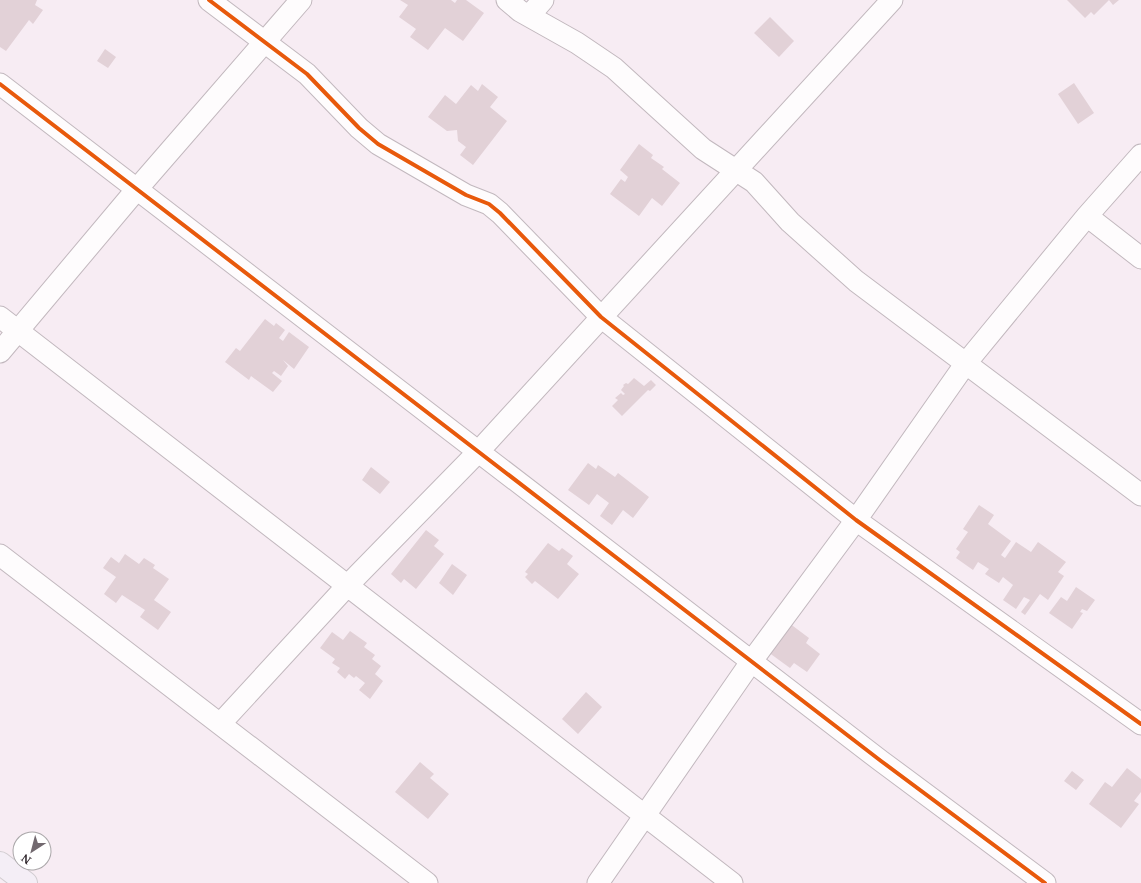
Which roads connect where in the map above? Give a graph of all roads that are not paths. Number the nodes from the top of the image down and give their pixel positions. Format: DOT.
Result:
graph roads {
  1 [pos="208,0"];
  2 [pos="301,0"];
  3 [pos="507,0"];
  4 [pos="543,0"];
  5 [pos="892,0"];
  6 [pos="529,16"];
  7 [pos="265,41"];
  8 [pos="0,84"];
  9 [pos="1141,155"];
  10 [pos="737,171"];
  11 [pos="137,190"];
  12 [pos="1087,216"];
  13 [pos="1141,258"];
  14 [pos="0,317"];
  15 [pos="602,317"];
  16 [pos="18,331"];
  17 [pos="0,352"];
  18 [pos="966,363"];
  19 [pos="478,452"];
  20 [pos="1141,495"];
  21 [pos="856,520"];
  22 [pos="0,555"];
  23 [pos="347,586"];
  24 [pos="751,662"];
  25 [pos="220,724"];
  26 [pos="1141,724"];
  27 [pos="645,817"];
  28 [pos="0,863"];
  29 [pos="26,883"];
  30 [pos="426,883"];
  31 [pos="598,883"];
  32 [pos="732,883"];
  33 [pos="1045,883"];
  1 -- 7 [label="street"];
  2 -- 7 [label="street"];
  3 -- 6 [label="street"];
  4 -- 6 [label="street"];
  5 -- 10 [label="street"];
  6 -- 10 [label="street"];
  7 -- 11 [label="street"];
  7 -- 15 [label="street"];
  8 -- 11 [label="street"];
  9 -- 12 [label="street"];
  10 -- 15 [label="street"];
  10 -- 18 [label="street"];
  11 -- 16 [label="street"];
  11 -- 19 [label="street"];
  12 -- 13 [label="street"];
  12 -- 18 [label="street"];
  14 -- 16 [label="street"];
  15 -- 19 [label="street"];
  15 -- 21 [label="street"];
  16 -- 17 [label="street"];
  16 -- 23 [label="street"];
  18 -- 20 [label="street"];
  18 -- 21 [label="street"];
  19 -- 23 [label="street"];
  19 -- 24 [label="street"];
  21 -- 24 [label="street"];
  21 -- 26 [label="street"];
  22 -- 25 [label="street"];
  23 -- 25 [label="street"];
  23 -- 27 [label="street"];
  24 -- 27 [label="street"];
  24 -- 33 [label="street"];
  25 -- 30 [label="street"];
  27 -- 31 [label="street"];
  27 -- 32 [label="street"];
  28 -- 29 [label="main road"];
}
